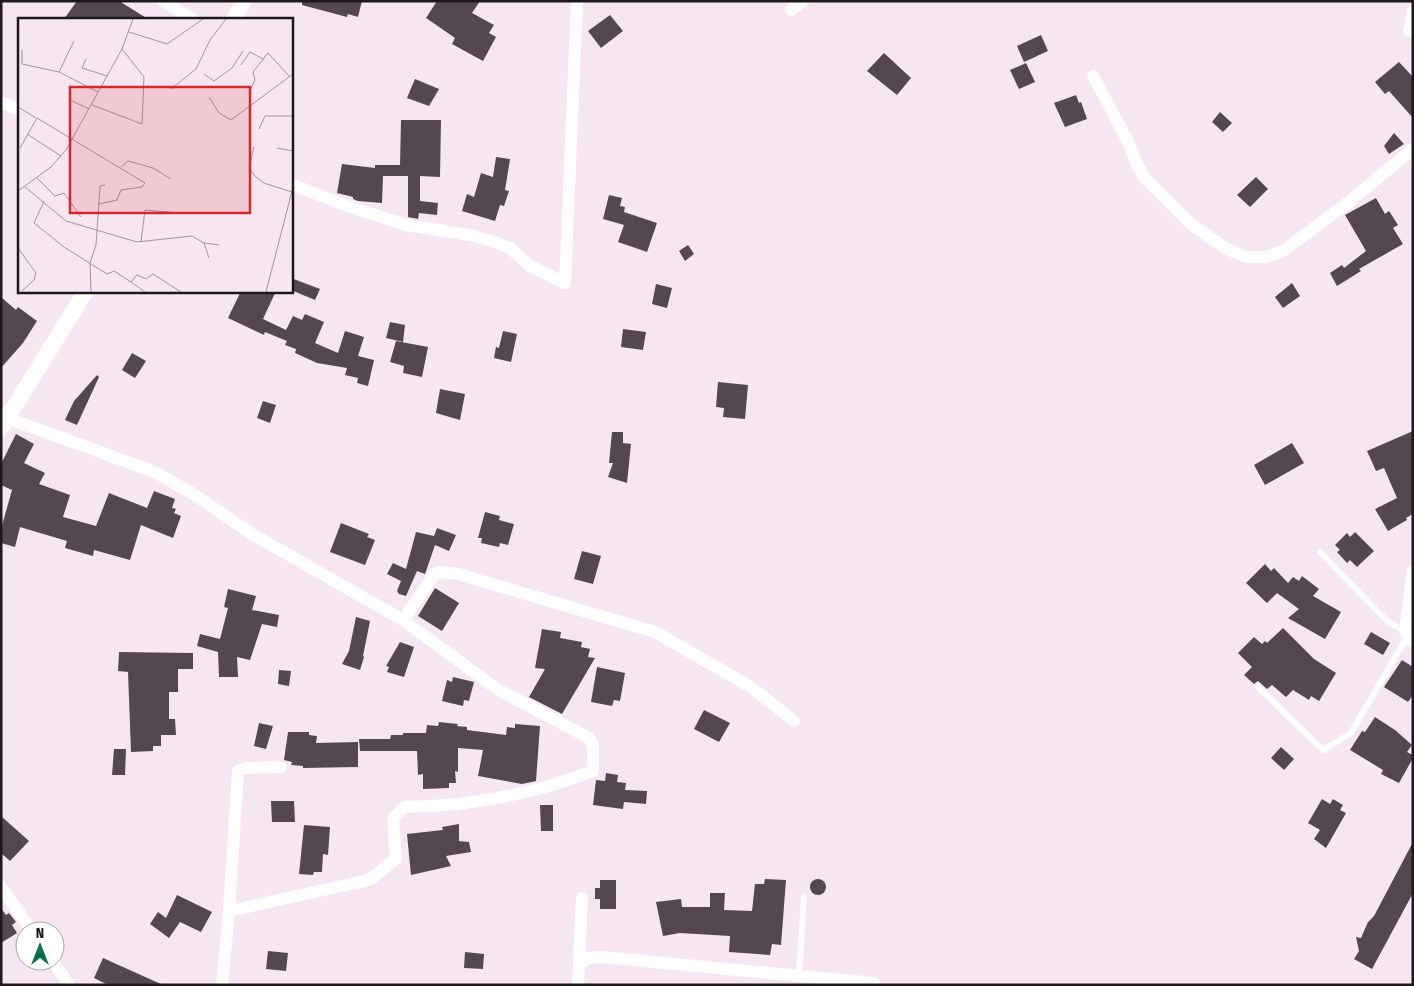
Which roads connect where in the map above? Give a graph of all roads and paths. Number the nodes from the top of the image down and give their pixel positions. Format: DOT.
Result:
graph roads {
  1 [pos="162,1"];
  2 [pos="244,1"];
  3 [pos="576,1"];
  4 [pos="803,1"];
  5 [pos="791,10"];
  6 [pos="1413,11"];
  7 [pos="190,18"];
  8 [pos="235,18"];
  9 [pos="1409,31"];
  10 [pos="1092,76"];
  11 [pos="1,102"];
  12 [pos="18,110"];
  13 [pos="1413,149"];
  14 [pos="292,184"];
  15 [pos="85,292"];
  16 [pos="3,420"];
  17 [pos="1320,552"];
  18 [pos="1413,571"];
  19 [pos="403,620"];
  20 [pos="1409,636"];
  21 [pos="1258,687"];
  22 [pos="794,720"];
  23 [pos="281,767"];
  24 [pos="1,887"];
  25 [pos="804,897"];
  26 [pos="582,898"];
  27 [pos="229,911"];
  28 [pos="25,921"];
  29 [pos="579,965"];
  30 [pos="60,971"];
  31 [pos="799,976"];
  32 [pos="874,983"];
  33 [pos="69,985"];
  34 [pos="222,985"];
  35 [pos="578,985"];
  1 -- 7 [label="street"];
  2 -- 8 [label="street"];
  3 -- 14 [label="street"];
  4 -- 5 [label="street"];
  6 -- 9 [label="street"];
  10 -- 13 [label="street"];
  11 -- 12 [label="street"];
  15 -- 16 [label="street"];
  16 -- 19 [label="street"];
  17 -- 20 [label="lane"];
  18 -- 20 [label="street"];
  19 -- 22 [label="street"];
  19 -- 27 [label="street"];
  20 -- 21 [label="lane"];
  23 -- 27 [label="street"];
  24 -- 28 [label="street"];
  25 -- 31 [label="lane"];
  26 -- 29 [label="street"];
  27 -- 34 [label="street"];
  29 -- 31 [label="street"];
  29 -- 35 [label="street"];
  30 -- 33 [label="street"];
  31 -- 32 [label="street"];
}
